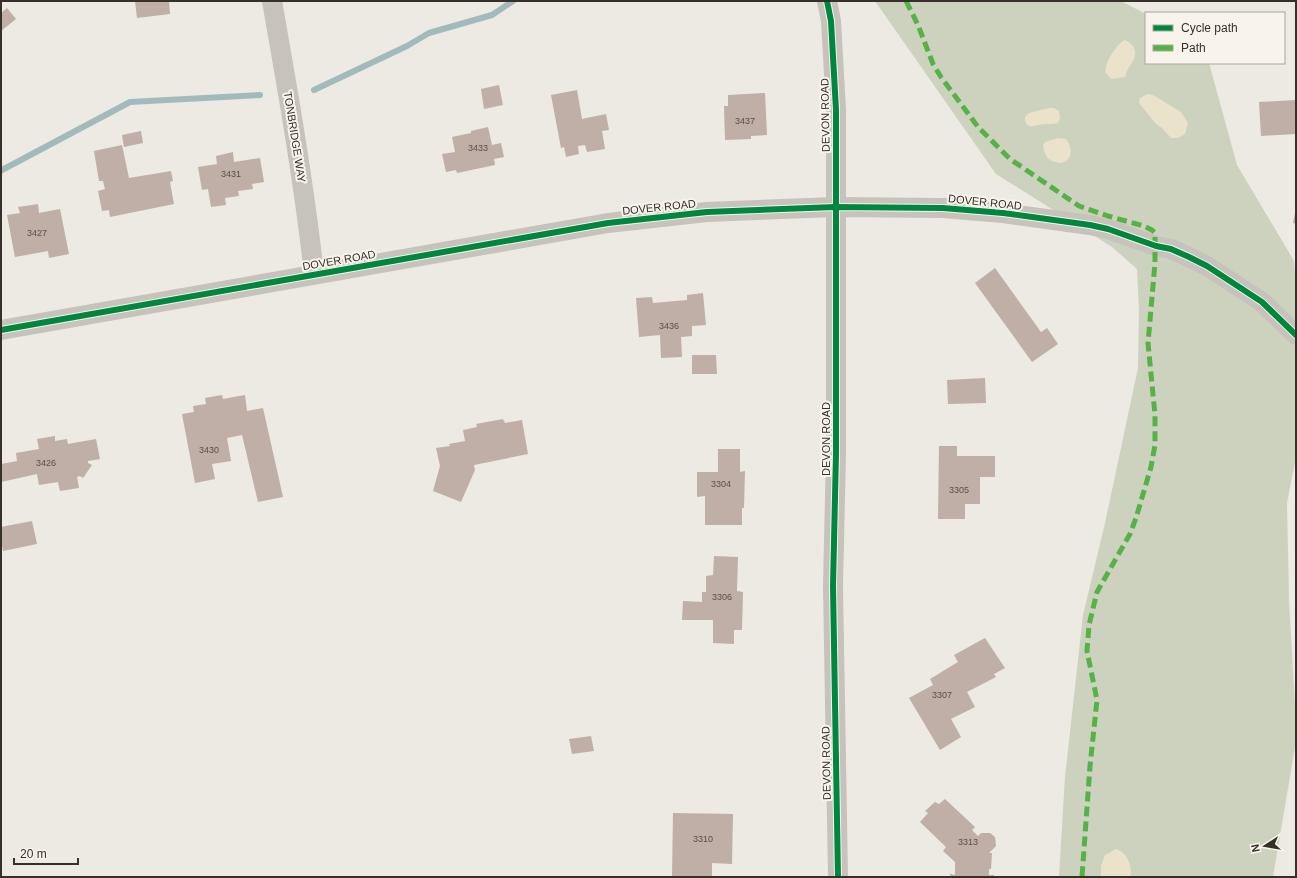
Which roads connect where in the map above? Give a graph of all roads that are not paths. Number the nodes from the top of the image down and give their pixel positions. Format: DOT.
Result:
graph roads {
  1 [pos="272,1"];
  2 [pos="827,1"];
  3 [pos="835,207"];
  4 [pos="314,274"];
  5 [pos="1,330"];
  6 [pos="1296,335"];
  7 [pos="838,877"];
  1 -- 4 [label="street, TONBRIDGE WAY"];
  2 -- 3 [label="street, DEVON ROAD"];
  3 -- 4 [label="street, DOVER ROAD"];
  3 -- 6 [label="street, DOVER ROAD"];
  3 -- 7 [label="street, DEVON ROAD"];
  4 -- 5 [label="street, DOVER ROAD"];
}
